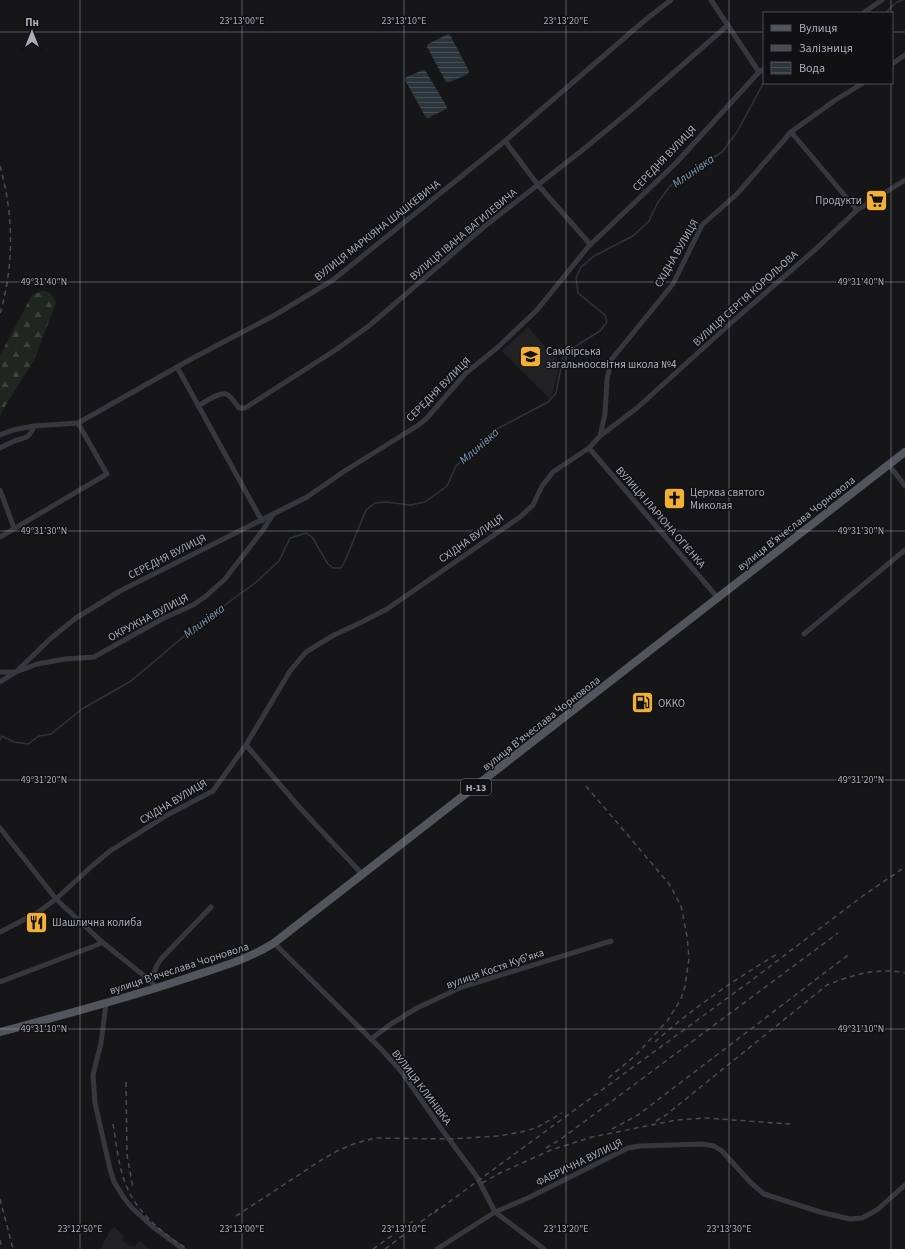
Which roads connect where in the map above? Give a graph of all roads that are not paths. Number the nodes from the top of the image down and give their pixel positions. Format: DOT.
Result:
graph roads {
  1 [pos="671,0"];
  2 [pos="711,0"];
  3 [pos="882,0"];
  4 [pos="864,12"];
  5 [pos="728,25"];
  6 [pos="905,56"];
  7 [pos="893,63"];
  8 [pos="762,71"];
  9 [pos="861,84"];
  10 [pos="791,132"];
  11 [pos="505,141"];
  12 [pos="905,180"];
  13 [pos="538,185"];
  14 [pos="857,210"];
  15 [pos="590,244"];
  16 [pos="178,367"];
  17 [pos="198,406"];
  18 [pos="78,423"];
  19 [pos="34,426"];
  20 [pos="0,435"];
  21 [pos="600,436"];
  22 [pos="0,448"];
  23 [pos="589,448"];
  24 [pos="905,452"];
  25 [pos="889,465"];
  26 [pos="905,486"];
  27 [pos="0,490"];
  28 [pos="272,516"];
  29 [pos="262,520"];
  30 [pos="14,528"];
  31 [pos="0,537"];
  32 [pos="905,550"];
  33 [pos="718,598"];
  34 [pos="804,634"];
  35 [pos="0,672"];
  36 [pos="16,672"];
  37 [pos="0,682"];
  38 [pos="246,745"];
  39 [pos="0,828"];
  40 [pos="363,875"];
  41 [pos="56,899"];
  42 [pos="211,907"];
  43 [pos="0,932"];
  44 [pos="612,941"];
  45 [pos="102,942"];
  46 [pos="274,943"];
  47 [pos="0,982"];
  48 [pos="154,985"];
  49 [pos="106,1004"];
  50 [pos="0,1032"];
  51 [pos="371,1039"];
  52 [pos="905,1185"];
  53 [pos="495,1212"];
  54 [pos="183,1249"];
  55 [pos="437,1249"];
  56 [pos="544,1249"];
  1 -- 11 [label="street, ВУЛИЦЯ МАРКІЯНА ШАШКЕВИЧА"];
  2 -- 5 [label="street"];
  3 -- 4 [label="street"];
  5 -- 8 [label="street"];
  5 -- 13 [label="street, ВУЛИЦЯ ІВАНА ВАГИЛЕВИЧА"];
  6 -- 7 [label="street"];
  8 -- 15 [label="street, СЕРЕДНЯ ВУЛИЦЯ"];
  9 -- 10 [label="street, СХІДНА ВУЛИЦЯ"];
  10 -- 14 [label="street"];
  10 -- 21 [label="street, СХІДНА ВУЛИЦЯ"];
  11 -- 13 [label="street"];
  11 -- 16 [label="street, ВУЛИЦЯ МАРКІЯНА ШАШКЕВИЧА"];
  12 -- 14 [label="street, ВУЛИЦЯ СЕРГІЯ КОРОЛЬОВА"];
  13 -- 15 [label="street"];
  13 -- 17 [label="street, ВУЛИЦЯ ІВАНА ВАГИЛЕВИЧА"];
  14 -- 21 [label="street, ВУЛИЦЯ СЕРГІЯ КОРОЛЬОВА"];
  15 -- 28 [label="street, СЕРЕДНЯ ВУЛИЦЯ"];
  16 -- 17 [label="street"];
  16 -- 18 [label="street, ВУЛИЦЯ МАРКІЯНА ШАШКЕВИЧА"];
  17 -- 29 [label="street"];
  18 -- 19 [label="street, ВУЛИЦЯ МАРКІЯНА ШАШКЕВИЧА"];
  18 -- 30 [label="street"];
  19 -- 20 [label="street, ВУЛИЦЯ МАРКІЯНА ШАШКЕВИЧА"];
  19 -- 22 [label="street"];
  21 -- 23 [label="street, СХІДНА ВУЛИЦЯ"];
  23 -- 33 [label="street, ВУЛИЦЯ ІЛАРІОНА ОГІЄНКА"];
  23 -- 38 [label="street, СХІДНА ВУЛИЦЯ"];
  24 -- 25 [label="main road, вулиця Вʼячеслава Чорновола / Н-13"];
  25 -- 26 [label="street"];
  25 -- 33 [label="main road, вулиця Вʼячеслава Чорновола / Н-13"];
  27 -- 30 [label="street"];
  28 -- 29 [label="street, СЕРЕДНЯ ВУЛИЦЯ"];
  28 -- 36 [label="street, ОКРУЖНА ВУЛИЦЯ"];
  29 -- 36 [label="street, СЕРЕДНЯ ВУЛИЦЯ"];
  30 -- 31 [label="street"];
  32 -- 34 [label="street"];
  33 -- 40 [label="main road, вулиця Вʼячеслава Чорновола / Н-13"];
  35 -- 36 [label="street"];
  36 -- 37 [label="street, ОКРУЖНА ВУЛИЦЯ"];
  38 -- 40 [label="street"];
  38 -- 41 [label="street, СХІДНА ВУЛИЦЯ"];
  39 -- 41 [label="street"];
  40 -- 46 [label="main road, вулиця Вʼячеслава Чорновола / Н-13"];
  41 -- 43 [label="street, СХІДНА ВУЛИЦЯ"];
  41 -- 45 [label="street"];
  42 -- 48 [label="street"];
  44 -- 51 [label="street, вулиця Костя Кубʼяка"];
  45 -- 47 [label="street"];
  45 -- 48 [label="street"];
  46 -- 48 [label="main road, вулиця Вʼячеслава Чорновола / Н-13"];
  46 -- 51 [label="street, ВУЛИЦЯ КЛИНІВКА"];
  48 -- 49 [label="main road, вулиця Вʼячеслава Чорновола / Н-13"];
  49 -- 50 [label="main road, вулиця Вʼячеслава Чорновола / Н-13"];
  49 -- 54 [label="street, вулиця Вʼячеслава Чорновола"];
  51 -- 53 [label="street, ВУЛИЦЯ КЛИНІВКА"];
  52 -- 53 [label="street, ФАБРИЧНА ВУЛИЦЯ"];
  53 -- 55 [label="street, ФАБРИЧНА ВУЛИЦЯ"];
  53 -- 56 [label="street, ВУЛИЦЯ КЛИНІВКА"];
}
